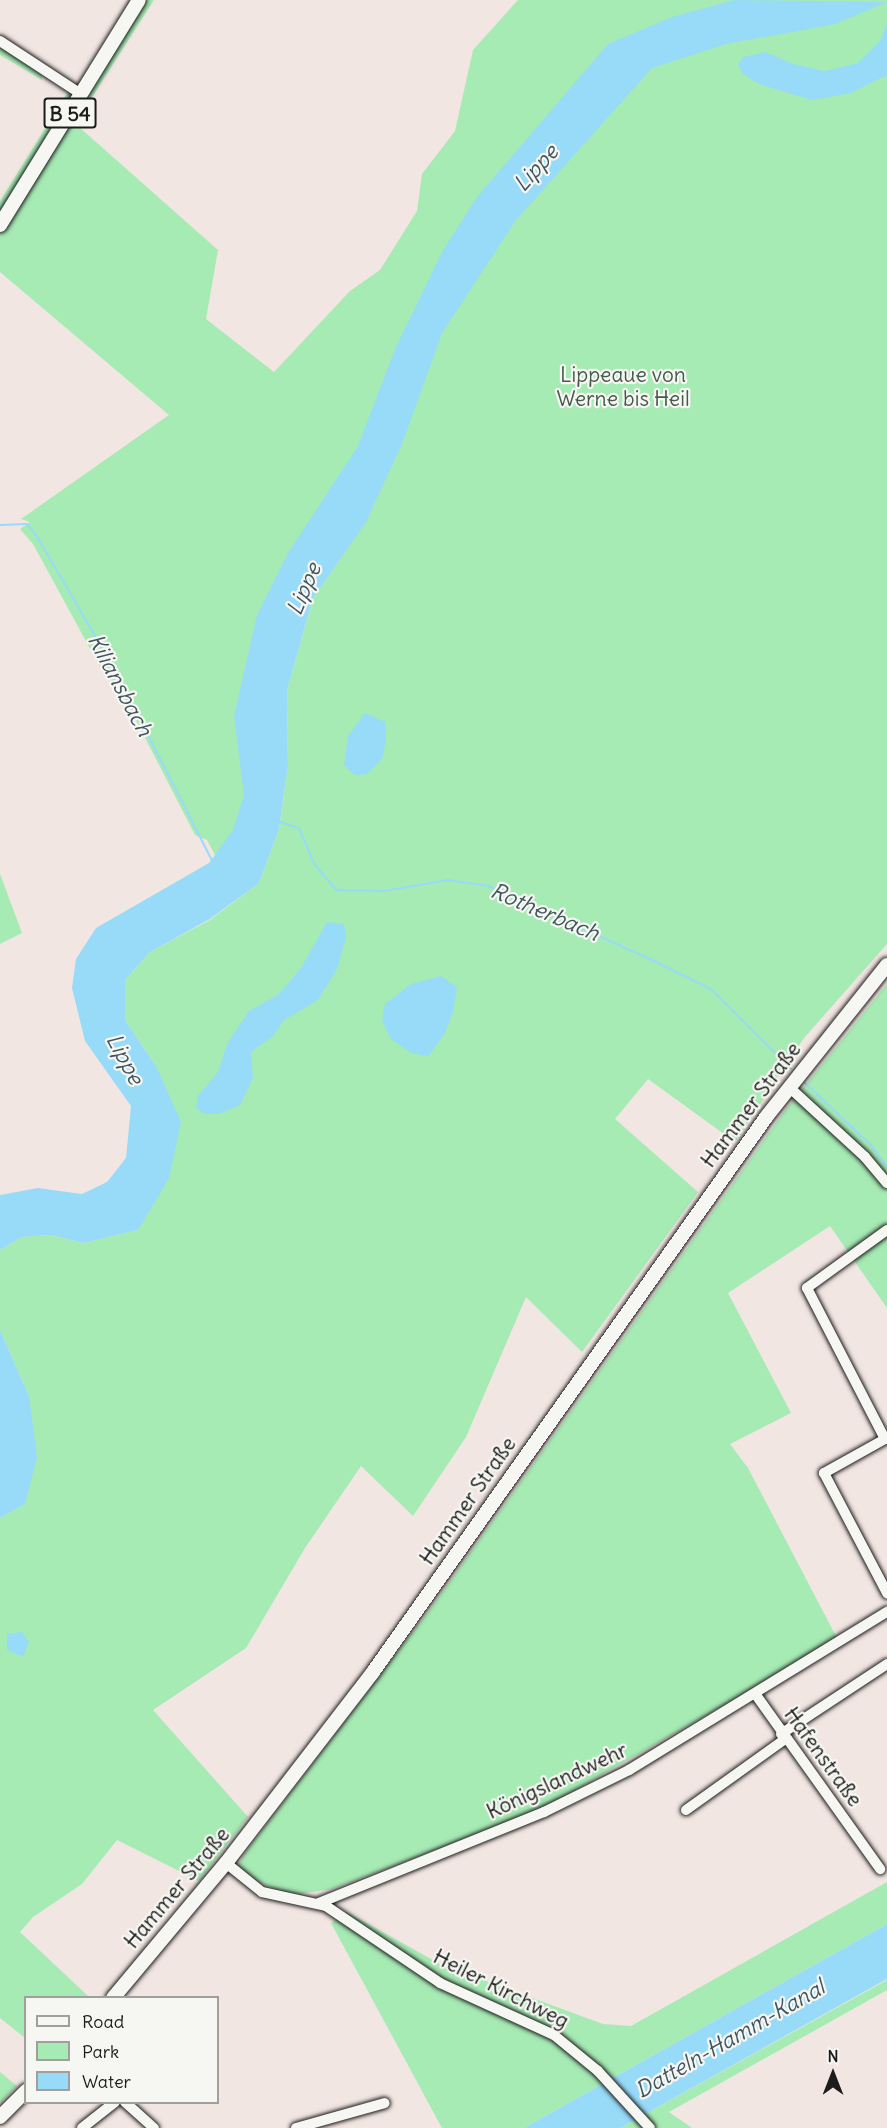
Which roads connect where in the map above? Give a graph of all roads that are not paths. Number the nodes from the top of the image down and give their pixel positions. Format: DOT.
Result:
graph roads {
  1 [pos="139,0"];
  2 [pos="0,40"];
  3 [pos="81,94"];
  4 [pos="0,225"];
  5 [pos="887,965"];
  6 [pos="789,1087"];
  7 [pos="887,1183"];
  8 [pos="887,1230"];
  9 [pos="887,1593"];
  10 [pos="887,1612"];
  11 [pos="887,1664"];
  12 [pos="756,1695"];
  13 [pos="783,1736"];
  14 [pos="686,1810"];
  15 [pos="226,1863"];
  16 [pos="880,1869"];
  17 [pos="319,1903"];
  18 [pos="115,1996"];
  19 [pos="24,2093"];
  20 [pos="385,2103"];
  21 [pos="114,2104"];
  22 [pos="126,2104"];
  23 [pos="0,2117"];
  24 [pos="82,2128"];
  25 [pos="154,2128"];
  26 [pos="296,2128"];
  27 [pos="650,2128"];
  1 -- 3 [label="main road, B 54"];
  2 -- 3 [label="street"];
  3 -- 4 [label="main road, B 54"];
  5 -- 6 [label="main road, Hammer Straße"];
  6 -- 7 [label="street"];
  6 -- 15 [label="main road, Hammer Straße"];
  8 -- 9 [label="street"];
  10 -- 12 [label="street, Königslandwehr"];
  11 -- 13 [label="street"];
  12 -- 13 [label="street, Hafenstraße"];
  12 -- 17 [label="street, Königslandwehr"];
  13 -- 14 [label="street"];
  13 -- 16 [label="street, Hafenstraße"];
  15 -- 17 [label="street"];
  15 -- 18 [label="main road, Hammer Straße"];
  17 -- 27 [label="street, Heiler Kirchweg"];
  19 -- 23 [label="main road"];
  20 -- 26 [label="street"];
  21 -- 24 [label="street"];
  22 -- 25 [label="street"];
}
